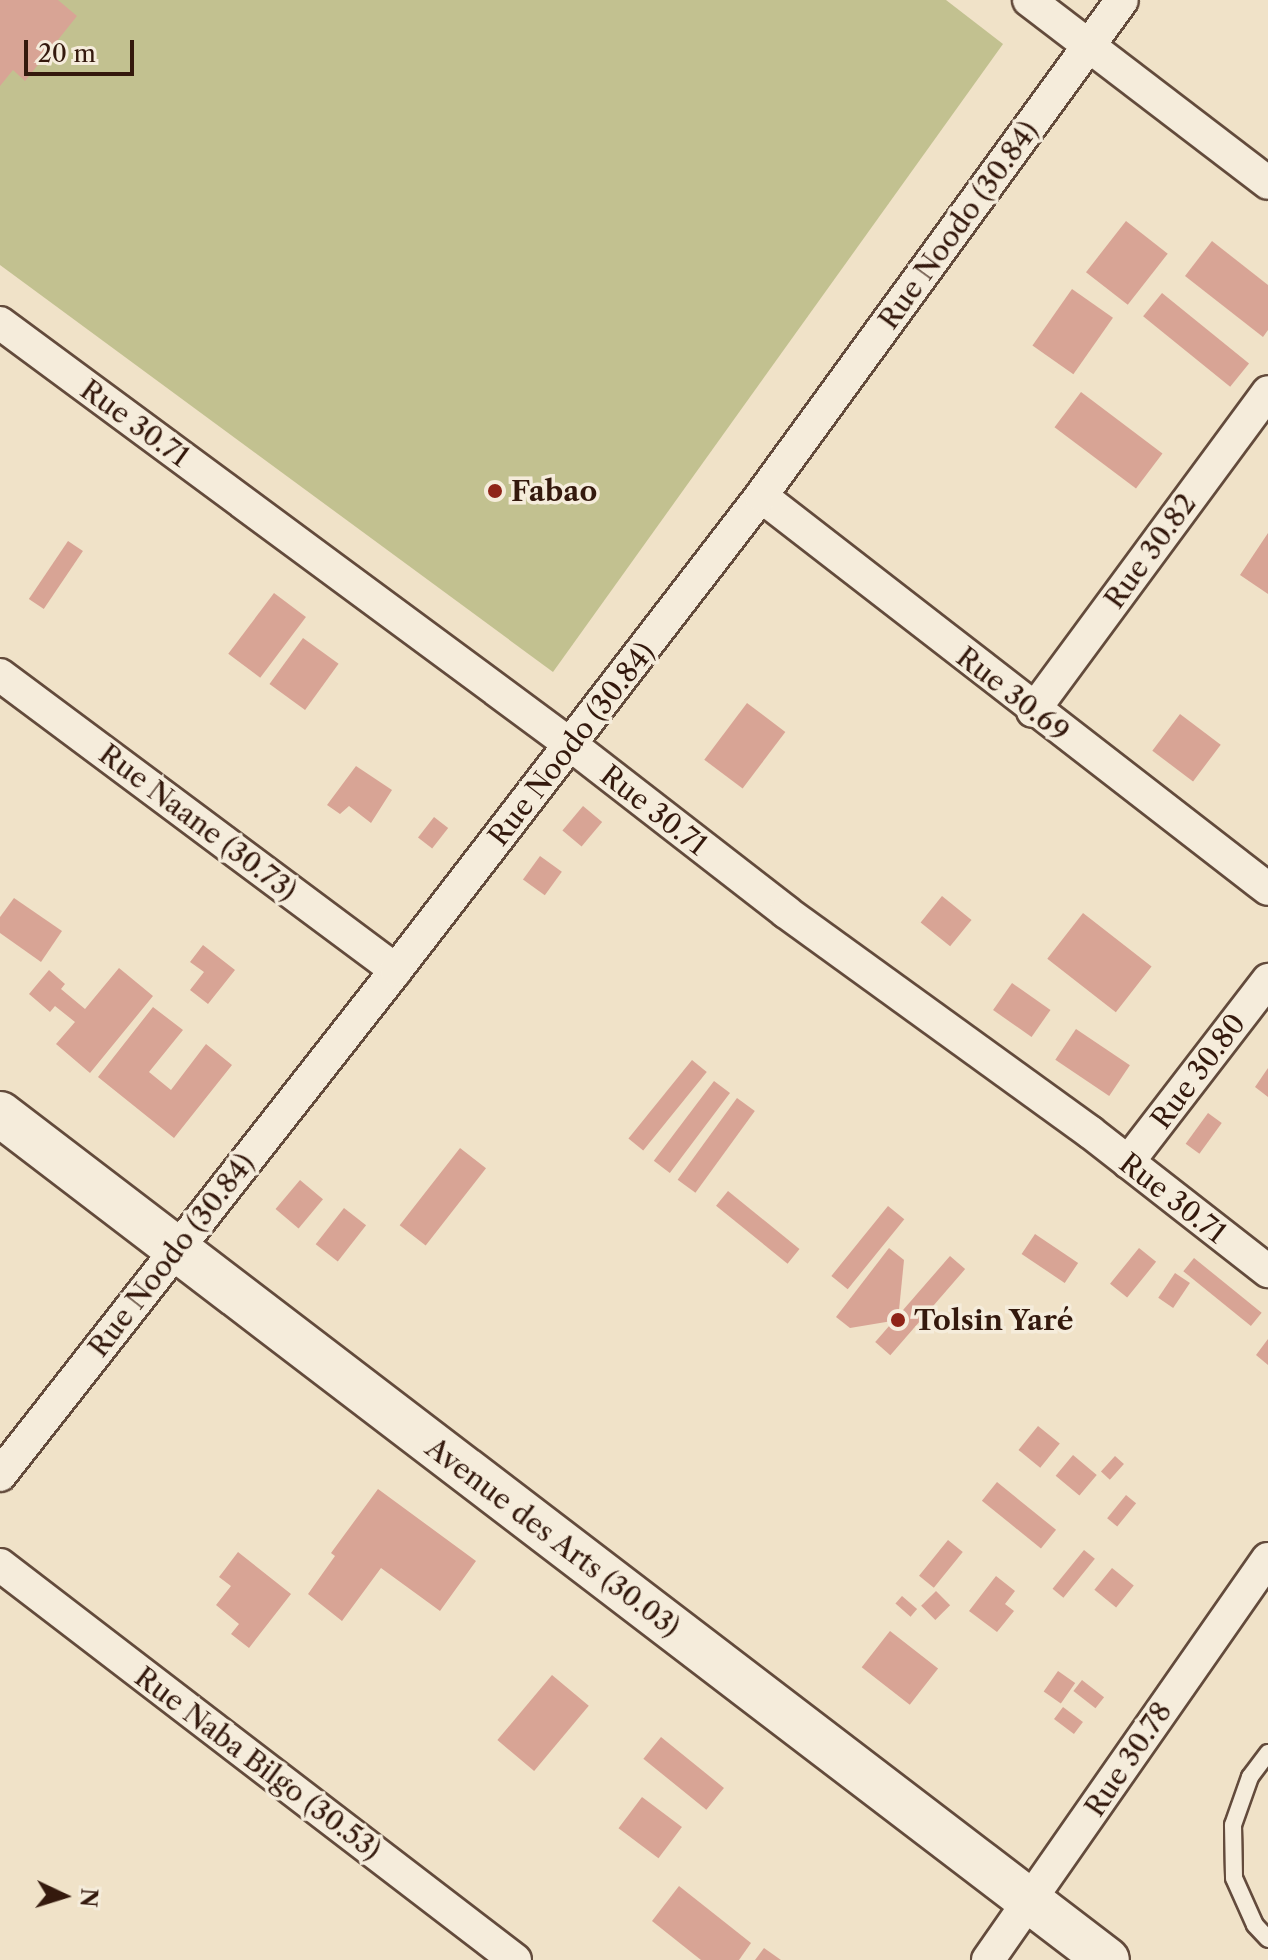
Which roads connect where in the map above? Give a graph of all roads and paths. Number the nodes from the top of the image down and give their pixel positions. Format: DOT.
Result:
graph roads {
  1 [pos="1029,0"];
  2 [pos="1122,0"];
  3 [pos="1088,45"];
  4 [pos="1268,183"];
  5 [pos="0,323"];
  6 [pos="1268,392"];
  7 [pos="761,496"];
  8 [pos="0,675"];
  9 [pos="1033,711"];
  10 [pos="571,745"];
  11 [pos="1268,889"];
  12 [pos="396,970"];
  13 [pos="1268,980"];
  14 [pos="0,1114"];
  15 [pos="1128,1162"];
  16 [pos="177,1246"];
  17 [pos="1268,1271"];
  18 [pos="0,1475"];
  19 [pos="1268,1559"];
  20 [pos="0,1565"];
  21 [pos="1268,1753"];
  22 [pos="1032,1901"];
  23 [pos="1268,1939"];
  24 [pos="515,1960"];
  25 [pos="988,1960"];
  26 [pos="1107,1960"];
  1 -- 3 [label="street"];
  2 -- 3 [label="street, Rue Noodo (30.84)"];
  3 -- 4 [label="street"];
  3 -- 7 [label="street, Rue Noodo (30.84)"];
  5 -- 10 [label="street, Rue 30.71"];
  6 -- 9 [label="street, Rue 30.82"];
  7 -- 9 [label="street, Rue 30.69"];
  7 -- 10 [label="street, Rue Noodo (30.84)"];
  8 -- 12 [label="street, Rue Naane (30.73)"];
  9 -- 11 [label="street, Rue 30.69"];
  10 -- 12 [label="street, Rue Noodo (30.84)"];
  10 -- 15 [label="street, Rue 30.71"];
  12 -- 16 [label="street, Rue Noodo (30.84)"];
  13 -- 15 [label="street, Rue 30.80"];
  14 -- 16 [label="street, Avenue des Arts (30.03)"];
  15 -- 17 [label="street, Rue 30.71"];
  16 -- 18 [label="street, Rue Noodo (30.84)"];
  16 -- 22 [label="street, Avenue des Arts (30.03)"];
  19 -- 22 [label="street, Rue 30.78"];
  20 -- 24 [label="street, Rue Naba Bilgo (30.53)"];
  21 -- 23 [label="lane"];
  22 -- 25 [label="street, Rue 30.78"];
  22 -- 26 [label="street, Avenue des Arts (30.03)"];
}
